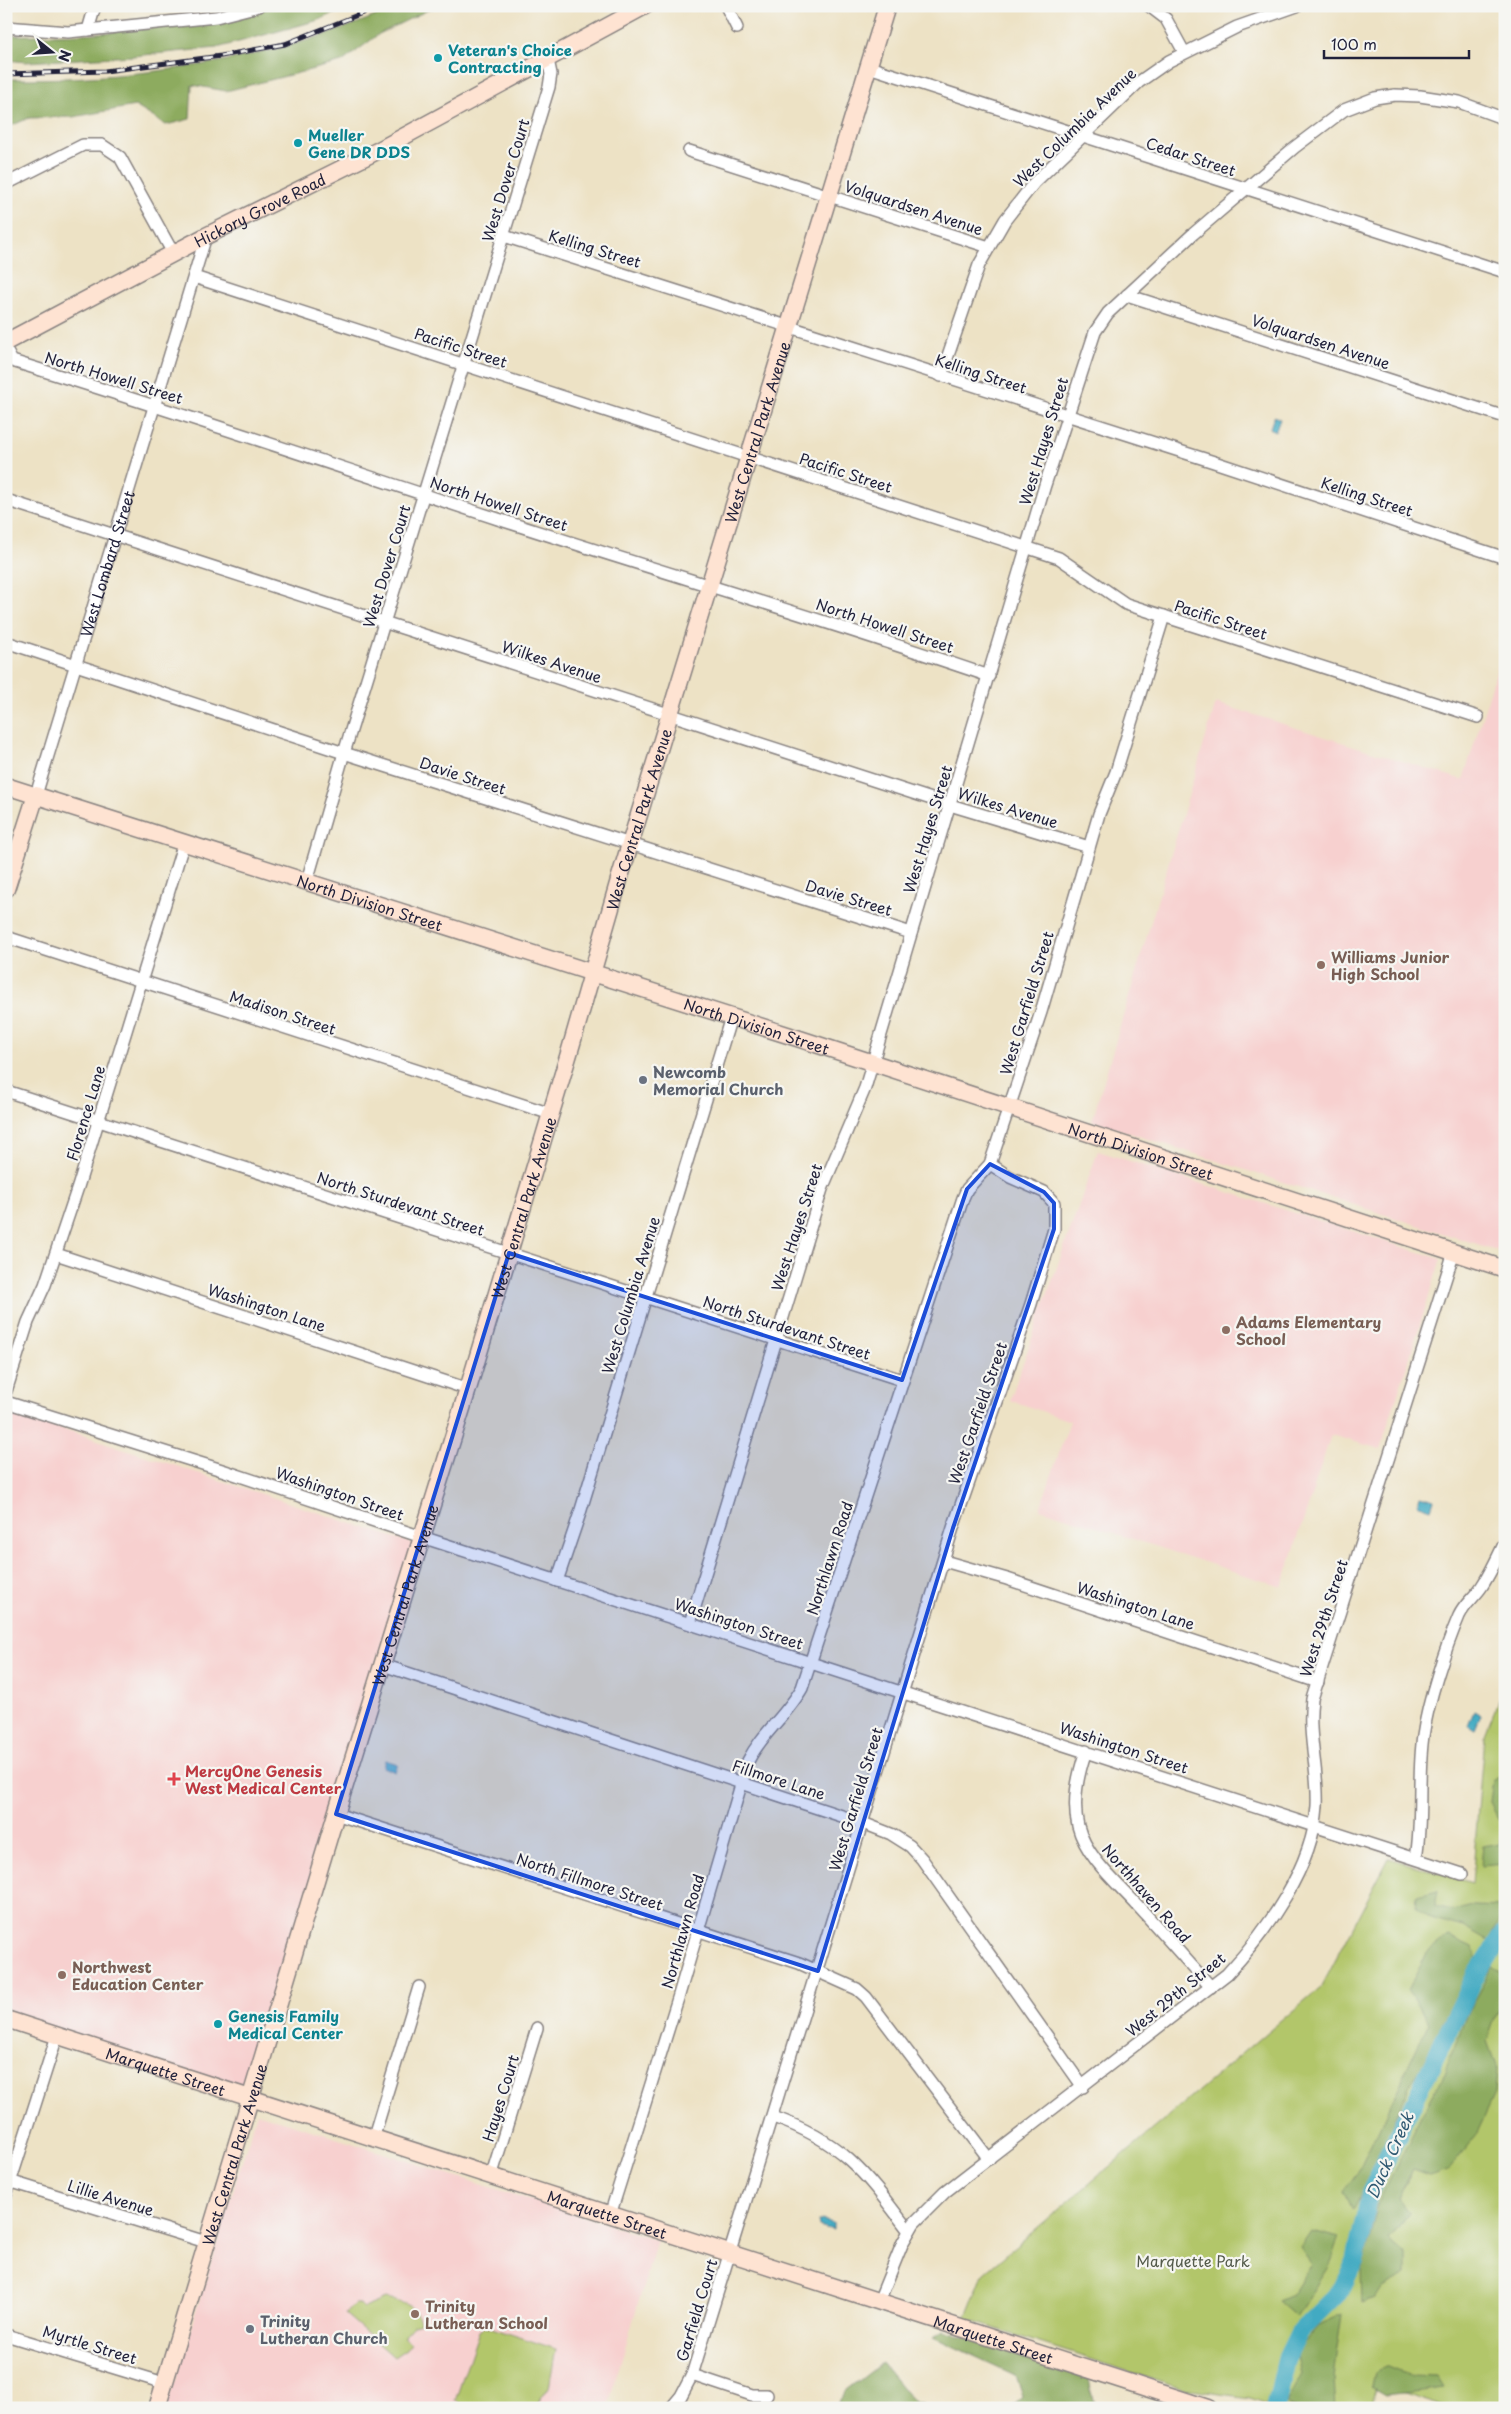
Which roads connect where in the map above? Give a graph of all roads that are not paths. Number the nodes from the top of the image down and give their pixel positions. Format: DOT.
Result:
graph roads {
  1 [pos="95,6"];
  2 [pos="259,6"];
  3 [pos="645,6"];
  4 [pos="726,6"];
  5 [pos="887,6"];
  6 [pos="1149,6"];
  7 [pos="1297,6"];
  8 [pos="234,9"];
  9 [pos="6,27"];
  10 [pos="737,28"];
  11 [pos="88,30"];
  12 [pos="1184,52"];
  13 [pos="548,60"];
  14 [pos="870,66"];
  15 [pos="1505,119"];
  16 [pos="1082,137"];
  17 [pos="690,151"];
  18 [pos="6,184"];
  19 [pos="1246,189"];
  20 [pos="829,196"];
  21 [pos="206,236"];
  22 [pos="504,236"];
  23 [pos="989,247"];
  24 [pos="173,253"];
  25 [pos="1505,272"];
  26 [pos="194,277"];
  27 [pos="1127,295"];
  28 [pos="789,326"];
  29 [pos="6,342"];
  30 [pos="6,350"];
  31 [pos="465,364"];
  32 [pos="941,376"];
  33 [pos="155,405"];
  34 [pos="1067,416"];
  35 [pos="1505,417"];
  36 [pos="749,456"];
  37 [pos="424,494"];
  38 [pos="6,500"];
  39 [pos="115,534"];
  40 [pos="1027,547"];
  41 [pos="1505,558"];
  42 [pos="710,585"];
  43 [pos="1164,616"];
  44 [pos="384,623"];
  45 [pos="6,642"];
  46 [pos="76,663"];
  47 [pos="989,676"];
  48 [pos="670,714"];
  49 [pos="1478,717"];
  50 [pos="344,753"];
  51 [pos="6,786"];
  52 [pos="36,795"];
  53 [pos="950,805"];
  54 [pos="184,842"];
  55 [pos="630,844"];
  56 [pos="1089,847"];
  57 [pos="307,881"];
  58 [pos="6,889"];
  59 [pos="911,933"];
  60 [pos="6,937"];
  61 [pos="592,974"];
  62 [pos="140,982"];
  63 [pos="731,1017"];
  64 [pos="872,1063"];
  65 [pos="6,1091"];
  66 [pos="1009,1108"];
  67 [pos="551,1114"];
  68 [pos="98,1121"];
  69 [pos="990,1164"];
  70 [pos="1454,1252"];
  71 [pos="509,1253"];
  72 [pos="56,1254"];
  73 [pos="1505,1269"];
  74 [pos="646,1296"];
  75 [pos="776,1339"];
  76 [pos="902,1380"];
  77 [pos="468,1388"];
  78 [pos="6,1391"];
  79 [pos="6,1402"];
  80 [pos="422,1537"];
  81 [pos="1505,1542"];
  82 [pos="944,1561"];
  83 [pos="557,1581"];
  84 [pos="690,1624"];
  85 [pos="810,1662"];
  86 [pos="382,1665"];
  87 [pos="1318,1682"];
  88 [pos="903,1692"];
  89 [pos="1086,1751"];
  90 [pos="741,1783"];
  91 [pos="336,1814"];
  92 [pos="863,1823"];
  93 [pos="1313,1824"];
  94 [pos="1416,1858"];
  95 [pos="1462,1874"];
  96 [pos="698,1930"];
  97 [pos="818,1971"];
  98 [pos="419,1987"];
  99 [pos="1211,1987"];
  100 [pos="6,2020"];
  101 [pos="537,2028"];
  102 [pos="56,2036"];
  103 [pos="1082,2087"];
  104 [pos="250,2099"];
  105 [pos="772,2117"];
  106 [pos="374,2140"];
  107 [pos="989,2159"];
  108 [pos="491,2177"];
  109 [pos="8,2180"];
  110 [pos="6,2195"];
  111 [pos="610,2215"];
  112 [pos="909,2231"];
  113 [pos="206,2242"];
  114 [pos="730,2253"];
  115 [pos="879,2301"];
  116 [pos="6,2335"];
  117 [pos="692,2375"];
  118 [pos="164,2382"];
  119 [pos="767,2395"];
  120 [pos="157,2408"];
  121 [pos="671,2408"];
  122 [pos="1208,2408"];
  1 -- 11 [label="street"];
  2 -- 8 [label="street"];
  3 -- 13 [label="main road, Hickory Grove Road"];
  4 -- 10 [label="street"];
  5 -- 14 [label="main road, West Central Park Avenue"];
  6 -- 12 [label="street"];
  7 -- 12 [label="street, West Columbia Avenue"];
  8 -- 11 [label="street"];
  9 -- 11 [label="street"];
  12 -- 16 [label="street, West Columbia Avenue"];
  13 -- 21 [label="main road, Hickory Grove Road"];
  13 -- 22 [label="street, West Dover Court"];
  14 -- 16 [label="street, Cedar Street"];
  14 -- 20 [label="main road, West Central Park Avenue"];
  15 -- 19 [label="street, West Hayes Street"];
  16 -- 19 [label="street, Cedar Street"];
  16 -- 23 [label="street, West Columbia Avenue"];
  17 -- 20 [label="street, Volquardsen Avenue"];
  18 -- 24 [label="street"];
  19 -- 25 [label="street, Cedar Street"];
  19 -- 27 [label="street, West Hayes Street"];
  20 -- 23 [label="street, Volquardsen Avenue"];
  20 -- 28 [label="main road, West Central Park Avenue"];
  21 -- 24 [label="main road, Hickory Grove Road"];
  21 -- 26 [label="street, West Lombard Street"];
  22 -- 28 [label="street, Kelling Street"];
  22 -- 31 [label="street, West Dover Court"];
  23 -- 32 [label="street, West Columbia Avenue"];
  24 -- 29 [label="main road, Hickory Grove Road"];
  26 -- 31 [label="street, Pacific Street"];
  26 -- 33 [label="street, West Lombard Street"];
  27 -- 34 [label="street, West Hayes Street"];
  27 -- 35 [label="street, Volquardsen Avenue"];
  28 -- 32 [label="street, Kelling Street"];
  28 -- 36 [label="main road, West Central Park Avenue"];
  30 -- 33 [label="street, North Howell Street"];
  31 -- 36 [label="street, Pacific Street"];
  31 -- 37 [label="street, West Dover Court"];
  32 -- 34 [label="street, Kelling Street"];
  33 -- 37 [label="street, North Howell Street"];
  33 -- 39 [label="street, West Lombard Street"];
  34 -- 40 [label="street, West Hayes Street"];
  34 -- 41 [label="street, Kelling Street"];
  36 -- 40 [label="street, Pacific Street"];
  36 -- 42 [label="main road, West Central Park Avenue"];
  37 -- 42 [label="street, North Howell Street"];
  37 -- 44 [label="street, West Dover Court"];
  38 -- 39 [label="street, Wilkes Avenue"];
  39 -- 44 [label="street, Wilkes Avenue"];
  39 -- 46 [label="street, West Lombard Street"];
  40 -- 43 [label="street, Pacific Street"];
  40 -- 47 [label="street, West Hayes Street"];
  42 -- 47 [label="street, North Howell Street"];
  42 -- 48 [label="main road, West Central Park Avenue"];
  43 -- 49 [label="street, Pacific Street"];
  43 -- 56 [label="street, West Garfield Street"];
  44 -- 48 [label="street, Wilkes Avenue"];
  44 -- 50 [label="street, West Dover Court"];
  45 -- 46 [label="street, Davie Street"];
  46 -- 50 [label="street, Davie Street"];
  46 -- 52 [label="street, West Lombard Street"];
  47 -- 53 [label="street, West Hayes Street"];
  48 -- 53 [label="street, Wilkes Avenue"];
  48 -- 55 [label="main road, West Central Park Avenue"];
  50 -- 55 [label="street, Davie Street"];
  50 -- 57 [label="street, West Dover Court"];
  51 -- 52 [label="main road, North Division Street"];
  52 -- 54 [label="main road, North Division Street"];
  52 -- 58 [label="main road, West Lombard Street"];
  53 -- 56 [label="street, Wilkes Avenue"];
  53 -- 59 [label="street, West Hayes Street"];
  54 -- 57 [label="main road, North Division Street"];
  54 -- 62 [label="street, Florence Lane"];
  55 -- 59 [label="street, Davie Street"];
  55 -- 61 [label="main road, West Central Park Avenue"];
  56 -- 66 [label="street, West Garfield Street"];
  57 -- 61 [label="main road, North Division Street"];
  59 -- 64 [label="street, West Hayes Street"];
  60 -- 62 [label="street, Madison Street"];
  61 -- 63 [label="main road, North Division Street"];
  61 -- 67 [label="main road, West Central Park Avenue"];
  62 -- 67 [label="street, Madison Street"];
  62 -- 68 [label="street, Florence Lane"];
  63 -- 64 [label="main road, North Division Street"];
  63 -- 74 [label="street, West Columbia Avenue"];
  64 -- 66 [label="main road, North Division Street"];
  64 -- 75 [label="street, West Hayes Street"];
  65 -- 68 [label="street, North Sturdevant Street"];
  66 -- 69 [label="street, West Garfield Street"];
  66 -- 70 [label="main road, North Division Street"];
  67 -- 71 [label="main road, West Central Park Avenue"];
  68 -- 71 [label="street, North Sturdevant Street"];
  68 -- 72 [label="street, Florence Lane"];
  69 -- 76 [label="street, Northlawn Road"];
  69 -- 82 [label="street, West Garfield Street"];
  70 -- 73 [label="main road, North Division Street"];
  70 -- 87 [label="street, West 29th Street"];
  71 -- 74 [label="street, North Sturdevant Street"];
  71 -- 77 [label="main road, West Central Park Avenue"];
  72 -- 77 [label="street, Washington Lane"];
  72 -- 78 [label="street, Florence Lane"];
  74 -- 75 [label="street, North Sturdevant Street"];
  74 -- 83 [label="street, West Columbia Avenue"];
  75 -- 76 [label="street, North Sturdevant Street"];
  75 -- 84 [label="street, West Hayes Street"];
  76 -- 85 [label="street, Northlawn Road"];
  77 -- 80 [label="main road, West Central Park Avenue"];
  79 -- 80 [label="street, Washington Street"];
  80 -- 83 [label="street, Washington Street"];
  80 -- 86 [label="main road, West Central Park Avenue"];
  81 -- 94 [label="street"];
  82 -- 87 [label="street, Washington Lane"];
  82 -- 88 [label="street, West Garfield Street"];
  83 -- 84 [label="street, Washington Street"];
  84 -- 85 [label="street, Washington Street"];
  85 -- 88 [label="street, Washington Street"];
  85 -- 90 [label="street, Northlawn Road"];
  86 -- 90 [label="street, Fillmore Lane"];
  86 -- 91 [label="main road, West Central Park Avenue"];
  87 -- 93 [label="street, West 29th Street"];
  88 -- 89 [label="street, Washington Street"];
  88 -- 92 [label="street, West Garfield Street"];
  89 -- 93 [label="street, Washington Street"];
  89 -- 99 [label="street, Northhaven Road"];
  90 -- 92 [label="street, Fillmore Lane"];
  90 -- 96 [label="street, Northlawn Road"];
  91 -- 96 [label="street, North Fillmore Street"];
  91 -- 104 [label="main road, West Central Park Avenue"];
  92 -- 97 [label="street, West Garfield Street"];
  92 -- 103 [label="street, Fillmore Lane"];
  93 -- 94 [label="street, Washington Street"];
  93 -- 99 [label="street, West 29th Street"];
  94 -- 95 [label="street, Washington Street"];
  96 -- 97 [label="street, North Fillmore Street"];
  96 -- 111 [label="street, Northlawn Road"];
  97 -- 105 [label="street, West Garfield Street"];
  97 -- 107 [label="street, North Fillmore Street"];
  98 -- 106 [label="street"];
  99 -- 103 [label="street, West 29th Street"];
  100 -- 102 [label="main road, Marquette Street"];
  101 -- 108 [label="street, Hayes Court"];
  102 -- 104 [label="main road, Marquette Street"];
  102 -- 109 [label="street"];
  103 -- 107 [label="street, West 29th Street"];
  104 -- 106 [label="main road, Marquette Street"];
  104 -- 113 [label="main road, West Central Park Avenue"];
  105 -- 112 [label="street"];
  105 -- 114 [label="street, West Garfield Street"];
  106 -- 108 [label="main road, Marquette Street"];
  107 -- 112 [label="street, West 29th Street"];
  108 -- 111 [label="main road, Marquette Street"];
  109 -- 110 [label="street"];
  109 -- 113 [label="street, Lillie Avenue"];
  111 -- 114 [label="main road, Marquette Street"];
  112 -- 115 [label="street, West 29th Street"];
  113 -- 118 [label="main road, West Central Park Avenue"];
  114 -- 115 [label="main road, Marquette Street"];
  114 -- 117 [label="street, Garfield Court"];
  115 -- 122 [label="main road, Marquette Street"];
  116 -- 118 [label="street, Myrtle Street"];
  117 -- 119 [label="street, Garfield Court"];
  117 -- 121 [label="street, Garfield Court"];
  118 -- 120 [label="main road, West Central Park Avenue"];
}
